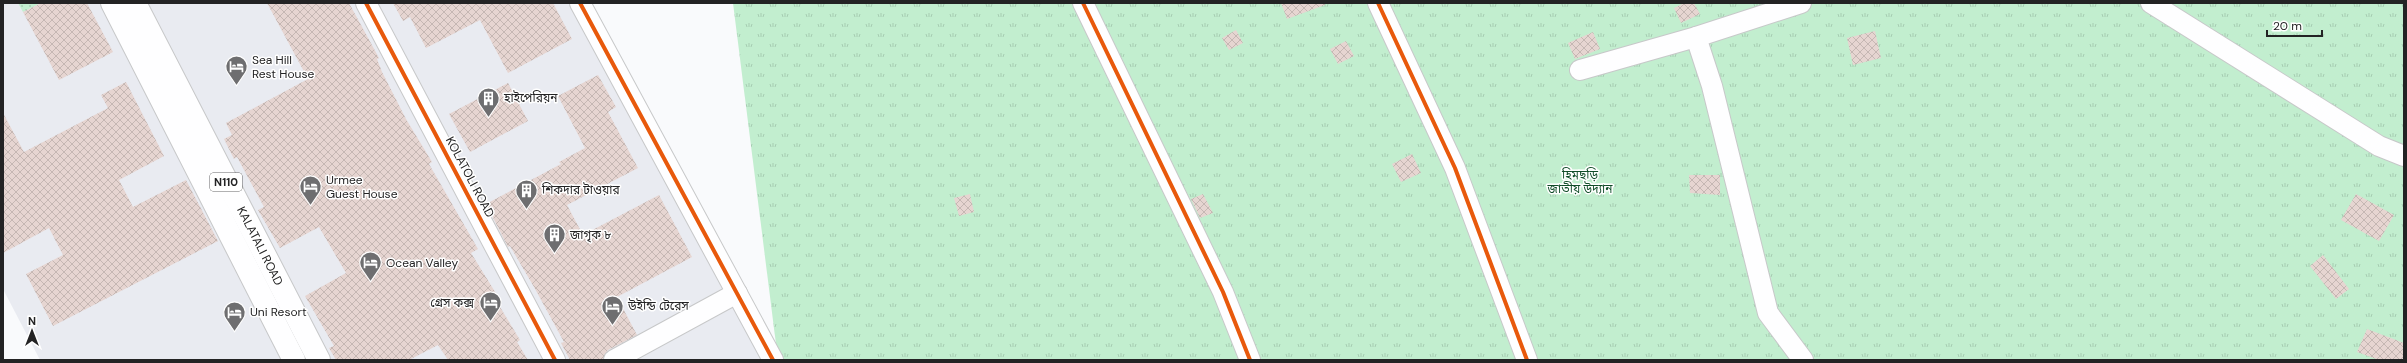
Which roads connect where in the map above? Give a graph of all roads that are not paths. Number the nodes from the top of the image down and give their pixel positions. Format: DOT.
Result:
graph roads {
  1 [pos="112,3"];
  2 [pos="366,3"];
  3 [pos="580,3"];
  4 [pos="1083,3"];
  5 [pos="1378,3"];
  6 [pos="1801,3"];
  7 [pos="2151,3"];
  8 [pos="139,4"];
  9 [pos="1696,37"];
  10 [pos="1580,70"];
  11 [pos="2404,156"];
  12 [pos="738,293"];
  13 [pos="294,360"];
  14 [pos="319,360"];
  15 [pos="555,360"];
  16 [pos="614,360"];
  17 [pos="773,360"];
  18 [pos="1250,360"];
  19 [pos="1527,360"];
  20 [pos="1803,360"];
  1 -- 13 [label="highway, KALATALI ROAD / N110"];
  2 -- 15 [label="street, KOLATOLI ROAD"];
  3 -- 12 [label="street"];
  4 -- 18 [label="street"];
  5 -- 19 [label="street"];
  6 -- 9 [label="street"];
  7 -- 11 [label="street"];
  8 -- 14 [label="highway, KALATALI ROAD / N110"];
  9 -- 10 [label="street"];
  9 -- 20 [label="street"];
  12 -- 16 [label="street"];
  12 -- 17 [label="street"];
}
